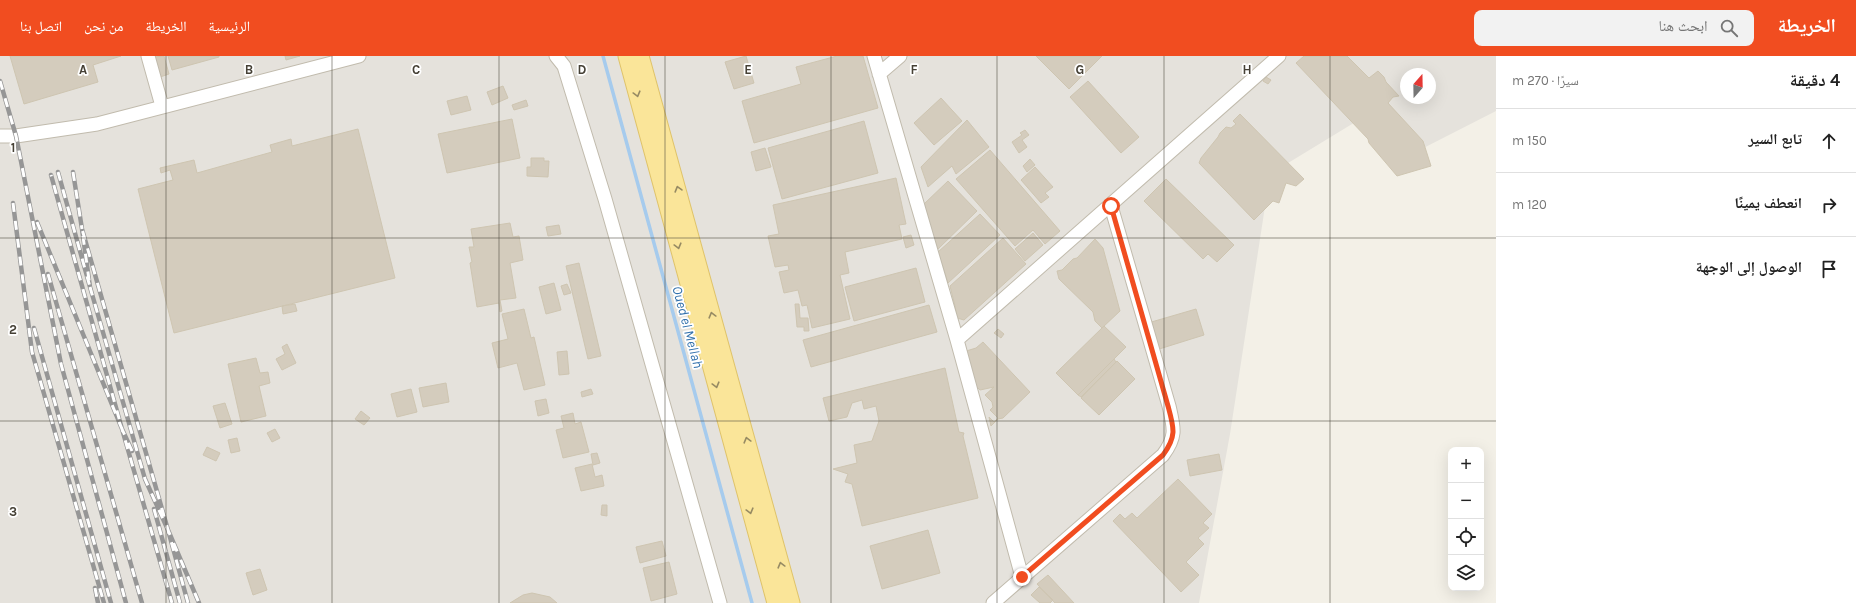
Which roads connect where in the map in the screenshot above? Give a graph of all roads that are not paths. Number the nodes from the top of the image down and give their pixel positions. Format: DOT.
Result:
graph roads {
  1 [pos="148,56"];
  2 [pos="359,56"];
  3 [pos="556,56"];
  4 [pos="874,56"];
  5 [pos="900,56"];
  6 [pos="1280,56"];
  7 [pos="638,57"];
  8 [pos="879,74"];
  9 [pos="162,106"];
  10 [pos="0,136"];
  11 [pos="1111,206"];
  12 [pos="957,340"];
  13 [pos="1022,577"];
  14 [pos="720,603"];
  15 [pos="776,603"];
  16 [pos="792,603"];
  17 [pos="993,603"];
  1 -- 9 [label="street"];
  2 -- 9 [label="street"];
  3 -- 14 [label="street"];
  4 -- 8 [label="street"];
  5 -- 8 [label="street"];
  6 -- 11 [label="street"];
  7 -- 15 [label="main road, one-way"];
  16 -- 7 [label="main road, one-way"];
  8 -- 12 [label="street"];
  9 -- 10 [label="street"];
  11 -- 12 [label="street"];
  11 -- 13 [label="street"];
  12 -- 13 [label="street"];
  13 -- 17 [label="street"];
}
